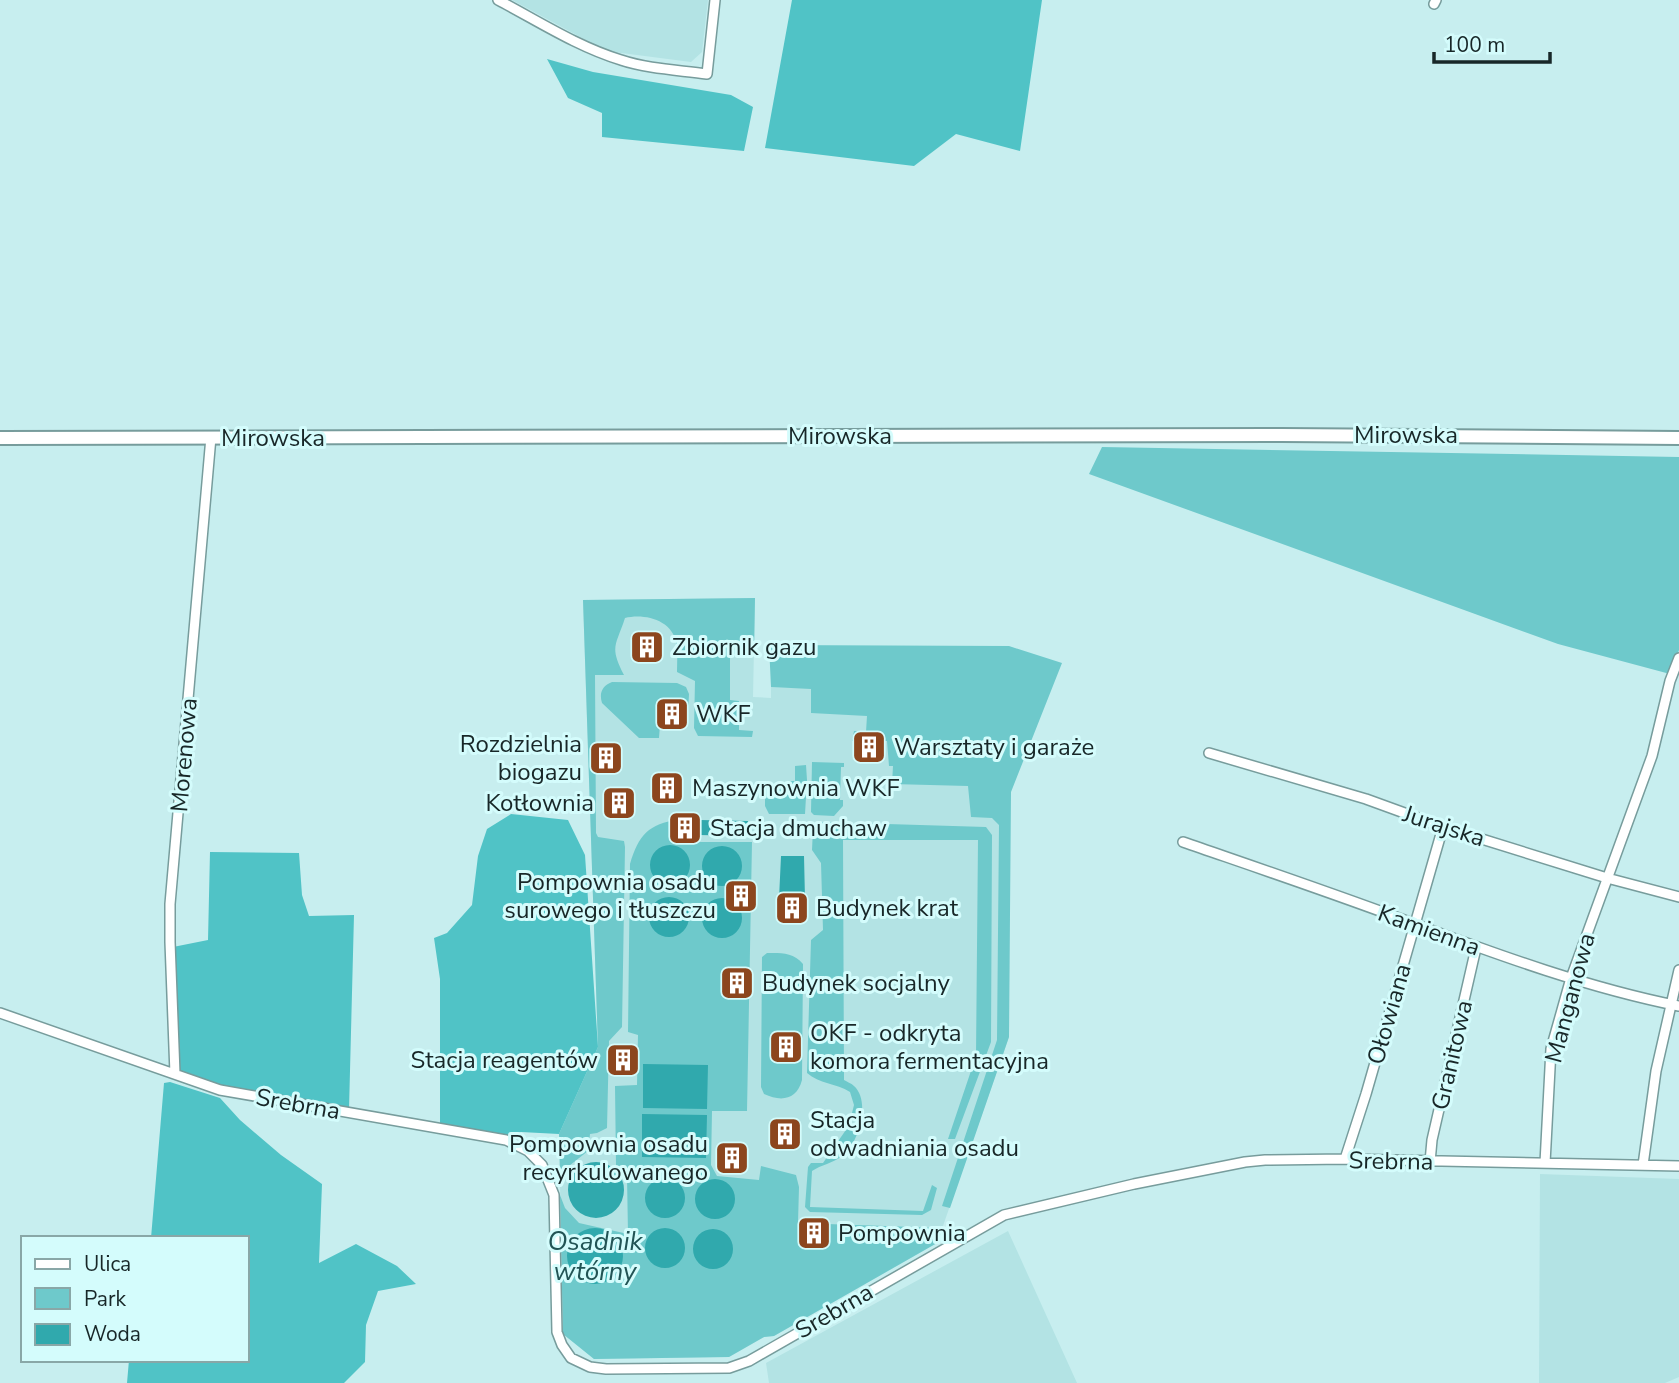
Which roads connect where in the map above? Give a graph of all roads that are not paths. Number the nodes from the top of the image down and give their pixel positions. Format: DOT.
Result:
graph roads {
  1 [pos="498,0"];
  2 [pos="715,0"];
  3 [pos="0,438"];
  4 [pos="211,438"];
  5 [pos="1679,438"];
  6 [pos="1679,658"];
  7 [pos="1209,754"];
  8 [pos="1443,827"];
  9 [pos="1184,842"];
  10 [pos="1607,877"];
  11 [pos="1679,897"];
  12 [pos="1415,924"];
  13 [pos="1476,948"];
  14 [pos="1679,970"];
  15 [pos="1571,978"];
  16 [pos="1676,1006"];
  17 [pos="0,1013"];
  18 [pos="175,1074"];
  19 [pos="1345,1159"];
  20 [pos="1430,1162"];
  21 [pos="1545,1163"];
  22 [pos="1643,1165"];
  23 [pos="1679,1166"];
  1 -- 2 [label="street"];
  3 -- 4 [label="street, Mirowska"];
  4 -- 5 [label="street, Mirowska"];
  4 -- 18 [label="street, Morenowa"];
  6 -- 10 [label="street, Manganowa"];
  7 -- 8 [label="street, Jurajska"];
  8 -- 10 [label="street, Jurajska"];
  8 -- 12 [label="street, Ołowiana"];
  9 -- 12 [label="street, Kamienna"];
  10 -- 11 [label="street, Jurajska"];
  10 -- 15 [label="street, Manganowa"];
  12 -- 13 [label="street, Kamienna"];
  12 -- 19 [label="street, Ołowiana"];
  13 -- 15 [label="street, Kamienna"];
  13 -- 20 [label="street, Granitowa"];
  14 -- 16 [label="street"];
  15 -- 16 [label="street, Kamienna"];
  15 -- 21 [label="street, Manganowa"];
  16 -- 22 [label="street"];
  17 -- 18 [label="street, Srebrna"];
  18 -- 19 [label="street, Srebrna"];
  19 -- 20 [label="street, Srebrna"];
  20 -- 21 [label="street, Srebrna"];
  21 -- 22 [label="street, Srebrna"];
  22 -- 23 [label="street, Srebrna"];
}
